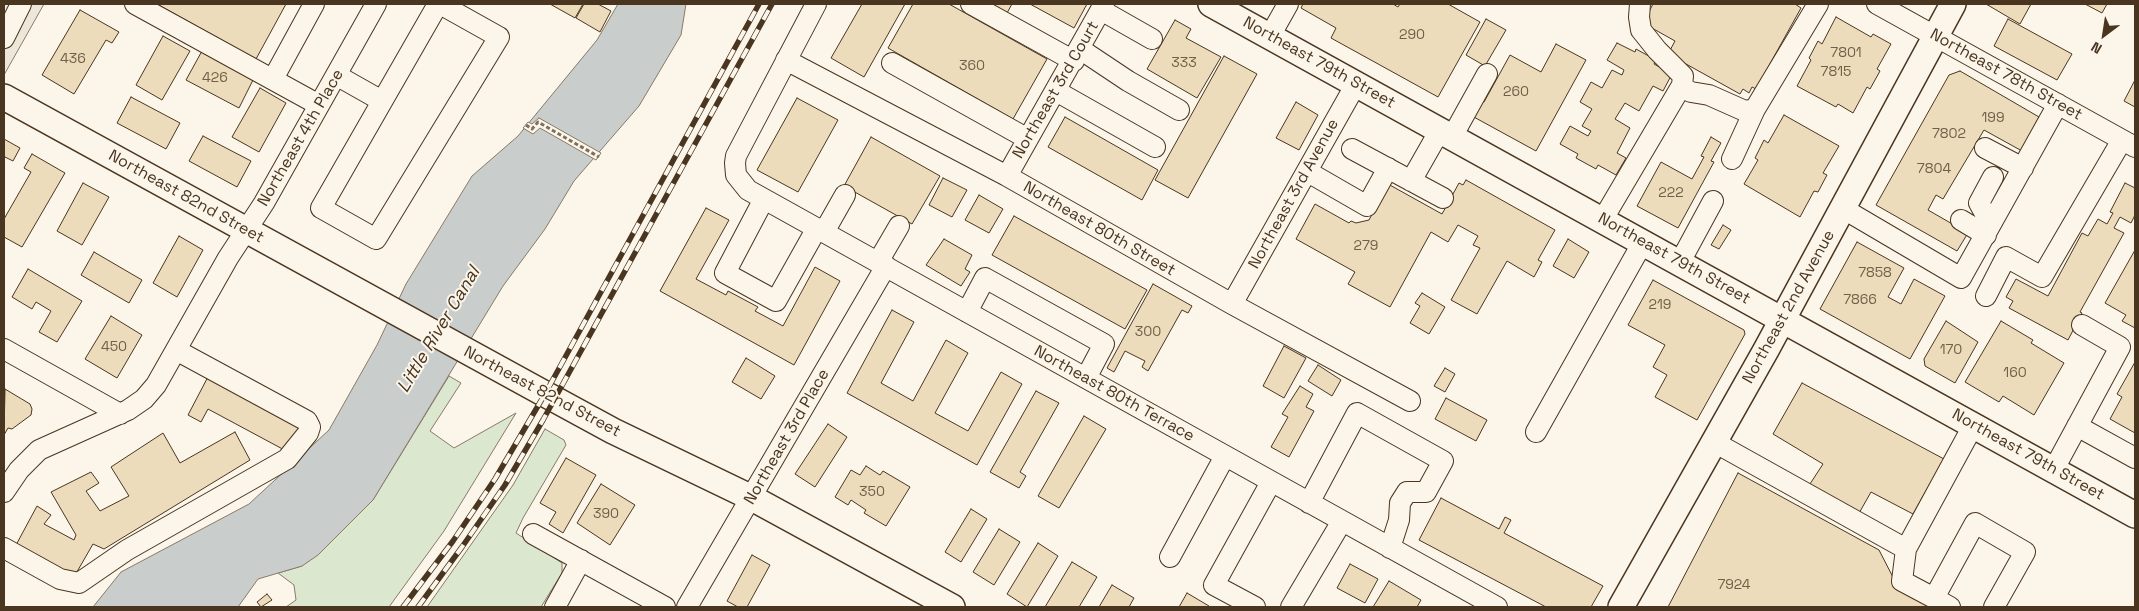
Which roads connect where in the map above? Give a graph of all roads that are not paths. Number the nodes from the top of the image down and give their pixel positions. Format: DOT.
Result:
graph roads {
  1 [pos="22,4"];
  2 [pos="135,4"];
  3 [pos="314,4"];
  4 [pos="376,4"];
  5 [pos="439,4"];
  6 [pos="816,4"];
  7 [pos="971,4"];
  8 [pos="1211,4"];
  9 [pos="1288,4"];
  10 [pos="1640,4"];
  11 [pos="1877,4"];
  12 [pos="1953,4"];
  13 [pos="1103,7"];
  14 [pos="1238,10"];
  15 [pos="1814,10"];
  16 [pos="1270,36"];
  17 [pos="1935,36"];
  18 [pos="4,38"];
  19 [pos="1152,38"];
  20 [pos="1077,55"];
  21 [pos="786,60"];
  22 [pos="892,63"];
  23 [pos="1487,74"];
  24 [pos="336,75"];
  25 [pos="273,80"];
  26 [pos="1356,84"];
  27 [pos="1681,87"];
  28 [pos="1056,91"];
  29 [pos="4,97"];
  30 [pos="382,101"];
  31 [pos="2058,104"];
  32 [pos="319,105"];
  33 [pos="1755,109"];
  34 [pos="1179,110"];
  35 [pos="1446,133"];
  36 [pos="1028,139"];
  37 [pos="2129,144"];
  38 [pos="1155,147"];
  39 [pos="1984,148"];
  40 [pos="1352,149"];
  41 [pos="1732,159"];
  42 [pos="1388,168"];
  43 [pos="2023,168"];
  44 [pos="1308,172"];
  45 [pos="1007,176"];
  46 [pos="1993,177"];
  47 [pos="1412,181"];
  48 [pos="845,195"];
  49 [pos="1443,198"];
  50 [pos="764,199"];
  51 [pos="1713,201"];
  52 [pos="1842,208"];
  53 [pos="1603,219"];
  54 [pos="1961,220"];
  55 [pos="899,226"];
  56 [pos="1990,226"];
  57 [pos="246,230"];
  58 [pos="820,230"];
  59 [pos="1643,242"];
  60 [pos="1680,262"];
  61 [pos="882,264"];
  62 [pos="1986,296"];
  63 [pos="1232,304"];
  64 [pos="967,312"];
  65 [pos="1783,318"];
  66 [pos="2082,325"];
  67 [pos="4,349"];
  68 [pos="176,350"];
  69 [pos="1086,378"];
  70 [pos="1410,401"];
  71 [pos="120,414"];
  72 [pos="1974,424"];
  73 [pos="2077,426"];
  74 [pos="1536,432"];
  75 [pos="1714,442"];
  76 [pos="1225,456"];
  77 [pos="2135,458"];
  78 [pos="2054,469"];
  79 [pos="1271,482"];
  80 [pos="4,492"];
  81 [pos="752,498"];
  82 [pos="1309,503"];
  83 [pos="2135,515"];
  84 [pos="1342,521"];
  85 [pos="533,534"];
  86 [pos="4,548"];
  87 [pos="1390,548"];
  88 [pos="1906,549"];
  89 [pos="1170,557"];
  90 [pos="581,560"];
  91 [pos="1942,603"];
  92 [pos="555,607"];
  93 [pos="665,607"];
  94 [pos="687,607"];
  95 [pos="952,607"];
  96 [pos="1255,607"];
  97 [pos="1291,607"];
  98 [pos="1497,607"];
  99 [pos="1621,607"];
  100 [pos="1994,607"];
  1 -- 18 [label="street"];
  2 -- 25 [label="street"];
  3 -- 25 [label="street"];
  4 -- 24 [label="street, Northeast 4th Place"];
  5 -- 30 [label="street"];
  5 -- 30 [label="street"];
  6 -- 21 [label="street"];
  7 -- 20 [label="street"];
  8 -- 14 [label="main road, Northeast 79th Street"];
  9 -- 16 [label="street"];
  10 -- 27 [label="street"];
  11 -- 17 [label="street, Northeast 78th Street"];
  12 -- 17 [label="main road, Northeast 2nd Avenue"];
  13 -- 19 [label="street"];
  13 -- 20 [label="street, Northeast 3rd Court"];
  14 -- 16 [label="main road, Northeast 79th Street"];
  15 -- 33 [label="street"];
  16 -- 26 [label="main road, Northeast 79th Street"];
  17 -- 31 [label="street, Northeast 78th Street"];
  17 -- 52 [label="main road, Northeast 2nd Avenue"];
  20 -- 28 [label="street, Northeast 3rd Court"];
  20 -- 34 [label="street"];
  21 -- 45 [label="street, Northeast 80th Street"];
  21 -- 50 [label="street, Northeast 80th Terrace"];
  22 -- 36 [label="street"];
  23 -- 35 [label="street"];
  24 -- 30 [label="street"];
  24 -- 32 [label="street, Northeast 4th Place"];
  25 -- 32 [label="street"];
  26 -- 35 [label="main road, Northeast 79th Street"];
  26 -- 44 [label="street, Northeast 3rd Avenue"];
  27 -- 33 [label="street"];
  27 -- 53 [label="street"];
  28 -- 36 [label="street, Northeast 3rd Court"];
  28 -- 38 [label="street"];
  29 -- 57 [label="main road, Northeast 82nd Street"];
  31 -- 37 [label="street, Northeast 78th Street"];
  31 -- 43 [label="street"];
  32 -- 57 [label="street, Northeast 4th Place"];
  33 -- 41 [label="street"];
  35 -- 47 [label="street"];
  35 -- 53 [label="main road, Northeast 79th Street"];
  36 -- 45 [label="street, Northeast 3rd Court"];
  37 -- 62 [label="street"];
  39 -- 43 [label="street"];
  40 -- 42 [label="street"];
  42 -- 44 [label="street"];
  42 -- 47 [label="street"];
  43 -- 56 [label="street"];
  44 -- 63 [label="street, Northeast 3rd Avenue"];
  45 -- 63 [label="street, Northeast 80th Street"];
  46 -- 56 [label="street"];
  47 -- 49 [label="street"];
  48 -- 58 [label="street"];
  50 -- 58 [label="street, Northeast 80th Terrace"];
  50 -- 58 [label="street"];
  51 -- 60 [label="street"];
  52 -- 56 [label="street"];
  52 -- 65 [label="main road, Northeast 2nd Avenue"];
  53 -- 59 [label="main road, Northeast 79th Street"];
  54 -- 56 [label="street"];
  55 -- 61 [label="street, Northeast 3rd Place"];
  57 -- 68 [label="street, Northeast 4th Place"];
  57 -- 81 [label="main road, Northeast 82nd Street"];
  58 -- 61 [label="street, Northeast 80th Terrace"];
  59 -- 60 [label="main road, Northeast 79th Street"];
  59 -- 74 [label="street"];
  60 -- 65 [label="main road, Northeast 79th Street"];
  61 -- 64 [label="street, Northeast 80th Terrace"];
  61 -- 81 [label="street, Northeast 3rd Place"];
  63 -- 70 [label="street, Northeast 80th Street"];
  64 -- 69 [label="street, Northeast 80th Terrace"];
  64 -- 69 [label="street"];
  65 -- 72 [label="main road, Northeast 79th Street"];
  65 -- 75 [label="main road, Northeast 2nd Avenue"];
  66 -- 73 [label="street"];
  67 -- 71 [label="street"];
  68 -- 71 [label="street, Northeast 4th Place"];
  68 -- 86 [label="street"];
  69 -- 76 [label="street, Northeast 80th Terrace"];
  71 -- 80 [label="street, Northeast 4th Place"];
  72 -- 78 [label="main road, Northeast 79th Street"];
  72 -- 88 [label="street"];
  73 -- 77 [label="street"];
  73 -- 78 [label="street"];
  75 -- 88 [label="street"];
  75 -- 99 [label="main road, Northeast 2nd Avenue"];
  76 -- 79 [label="street, Northeast 80th Terrace"];
  76 -- 89 [label="street"];
  78 -- 83 [label="main road, Northeast 79th Street"];
  79 -- 82 [label="street, Northeast 80th Terrace"];
  79 -- 96 [label="street"];
  81 -- 94 [label="street, Northeast 3rd Place"];
  81 -- 95 [label="main road, Northeast 82nd Street"];
  82 -- 84 [label="street, Northeast 80th Terrace"];
  82 -- 87 [label="street"];
  84 -- 87 [label="street, Northeast 80th Terrace"];
  84 -- 97 [label="street"];
  85 -- 90 [label="street"];
  87 -- 98 [label="street, Northeast 80th Terrace"];
  88 -- 91 [label="street"];
  90 -- 92 [label="street"];
  90 -- 93 [label="street"];
  91 -- 100 [label="street"];
}
